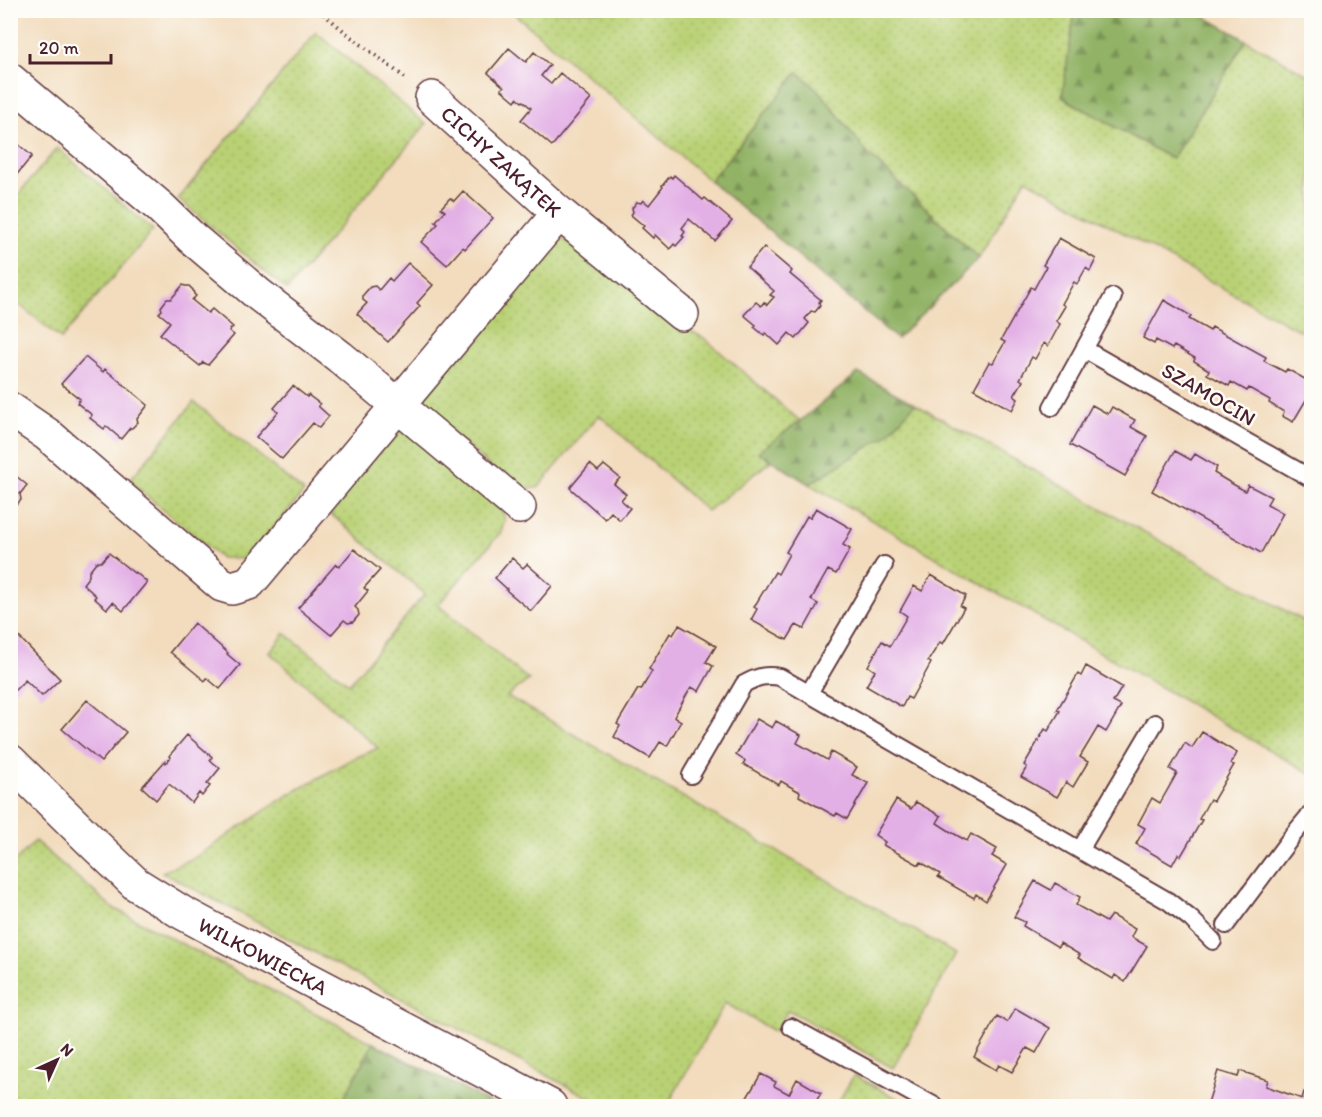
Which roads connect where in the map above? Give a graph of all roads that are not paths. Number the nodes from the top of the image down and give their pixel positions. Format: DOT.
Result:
graph roads {
  1 [pos="10,80"];
  2 [pos="432,98"];
  3 [pos="559,213"];
  4 [pos="1113,297"];
  5 [pos="682,314"];
  6 [pos="1084,349"];
  7 [pos="398,405"];
  8 [pos="1052,406"];
  9 [pos="10,408"];
  10 [pos="1311,478"];
  11 [pos="519,507"];
  12 [pos="884,565"];
  13 [pos="809,693"];
  14 [pos="1155,723"];
  15 [pos="10,761"];
  16 [pos="691,775"];
  17 [pos="1311,812"];
  18 [pos="1080,850"];
  19 [pos="1226,925"];
  20 [pos="1213,941"];
  21 [pos="791,1027"];
  22 [pos="550,1107"];
  23 [pos="935,1107"];
  1 -- 7 [label="street"];
  2 -- 3 [label="street, CICHY ZAKĄTEK"];
  3 -- 5 [label="street, CICHY ZAKĄTEK"];
  3 -- 7 [label="street"];
  4 -- 6 [label="lane"];
  6 -- 8 [label="lane"];
  6 -- 10 [label="lane, SZAMOCIN"];
  7 -- 9 [label="street"];
  7 -- 11 [label="street"];
  12 -- 13 [label="lane"];
  13 -- 16 [label="lane"];
  13 -- 18 [label="lane"];
  14 -- 18 [label="lane"];
  15 -- 22 [label="street, WILKOWIECKA"];
  17 -- 19 [label="lane"];
  18 -- 20 [label="lane"];
  21 -- 23 [label="lane"];
}
